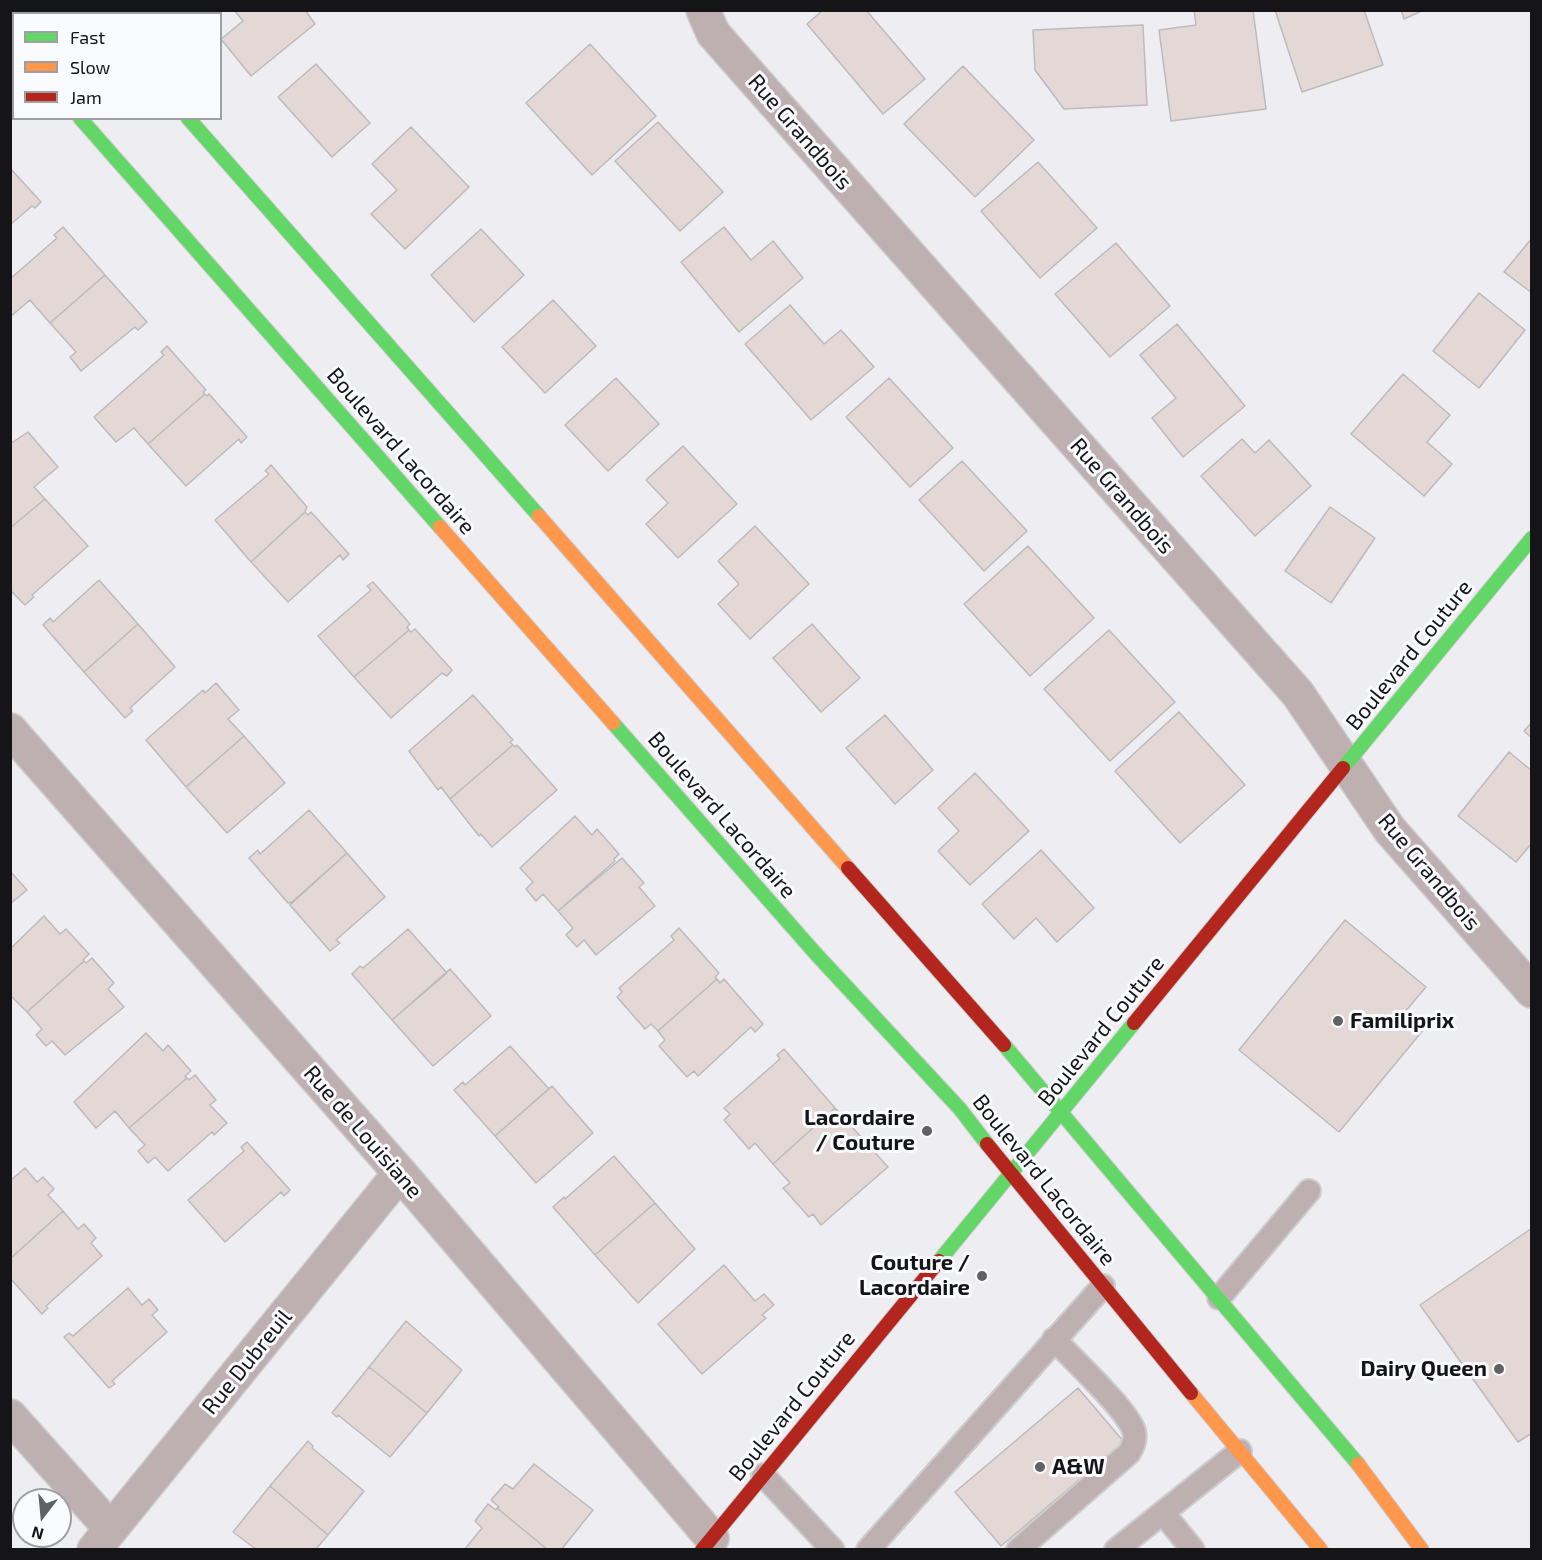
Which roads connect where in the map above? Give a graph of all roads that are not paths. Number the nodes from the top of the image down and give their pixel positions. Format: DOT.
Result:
graph roads {
  1 [pos="703,10"];
  2 [pos="82,120"];
  3 [pos="190,120"];
  4 [pos="1532,538"];
  5 [pos="10,730"];
  6 [pos="1346,765"];
  7 [pos="1532,991"];
  8 [pos="1063,1112"];
  9 [pos="400,1173"];
  10 [pos="1010,1174"];
  11 [pos="1309,1191"];
  12 [pos="1103,1286"];
  13 [pos="1219,1298"];
  14 [pos="1054,1339"];
  15 [pos="10,1416"];
  16 [pos="1240,1451"];
  17 [pos="763,1475"];
  18 [pos="1164,1514"];
  19 [pos="103,1539"];
  20 [pos="711,1546"];
  21 [pos="833,1550"];
  22 [pos="868,1550"];
  23 [pos="1018,1550"];
  24 [pos="1116,1550"];
  25 [pos="1193,1550"];
  26 [pos="1321,1550"];
  27 [pos="1422,1550"];
  1 -- 6 [label="street, Rue Grandbois"];
  2 -- 10 [label="main road, Boulevard Lacordaire"];
  3 -- 8 [label="main road"];
  4 -- 6 [label="main road, Boulevard Couture"];
  5 -- 9 [label="street, Rue de Louisiane"];
  6 -- 7 [label="street, Rue Grandbois"];
  6 -- 8 [label="main road, Boulevard Couture"];
  8 -- 10 [label="main road, Boulevard Couture"];
  8 -- 13 [label="main road"];
  9 -- 19 [label="street, Rue Dubreuil"];
  9 -- 20 [label="street, Rue de Louisiane"];
  10 -- 12 [label="main road, Boulevard Lacordaire"];
  10 -- 17 [label="main road, Boulevard Couture"];
  11 -- 13 [label="lane"];
  12 -- 14 [label="lane"];
  12 -- 16 [label="main road, Boulevard Lacordaire"];
  13 -- 27 [label="main road"];
  14 -- 22 [label="lane"];
  14 -- 23 [label="lane"];
  15 -- 19 [label="street"];
  16 -- 18 [label="lane"];
  16 -- 26 [label="main road, Boulevard Lacordaire"];
  17 -- 20 [label="main road, Boulevard Couture"];
  17 -- 21 [label="lane"];
  18 -- 24 [label="lane"];
  18 -- 25 [label="lane"];
}
